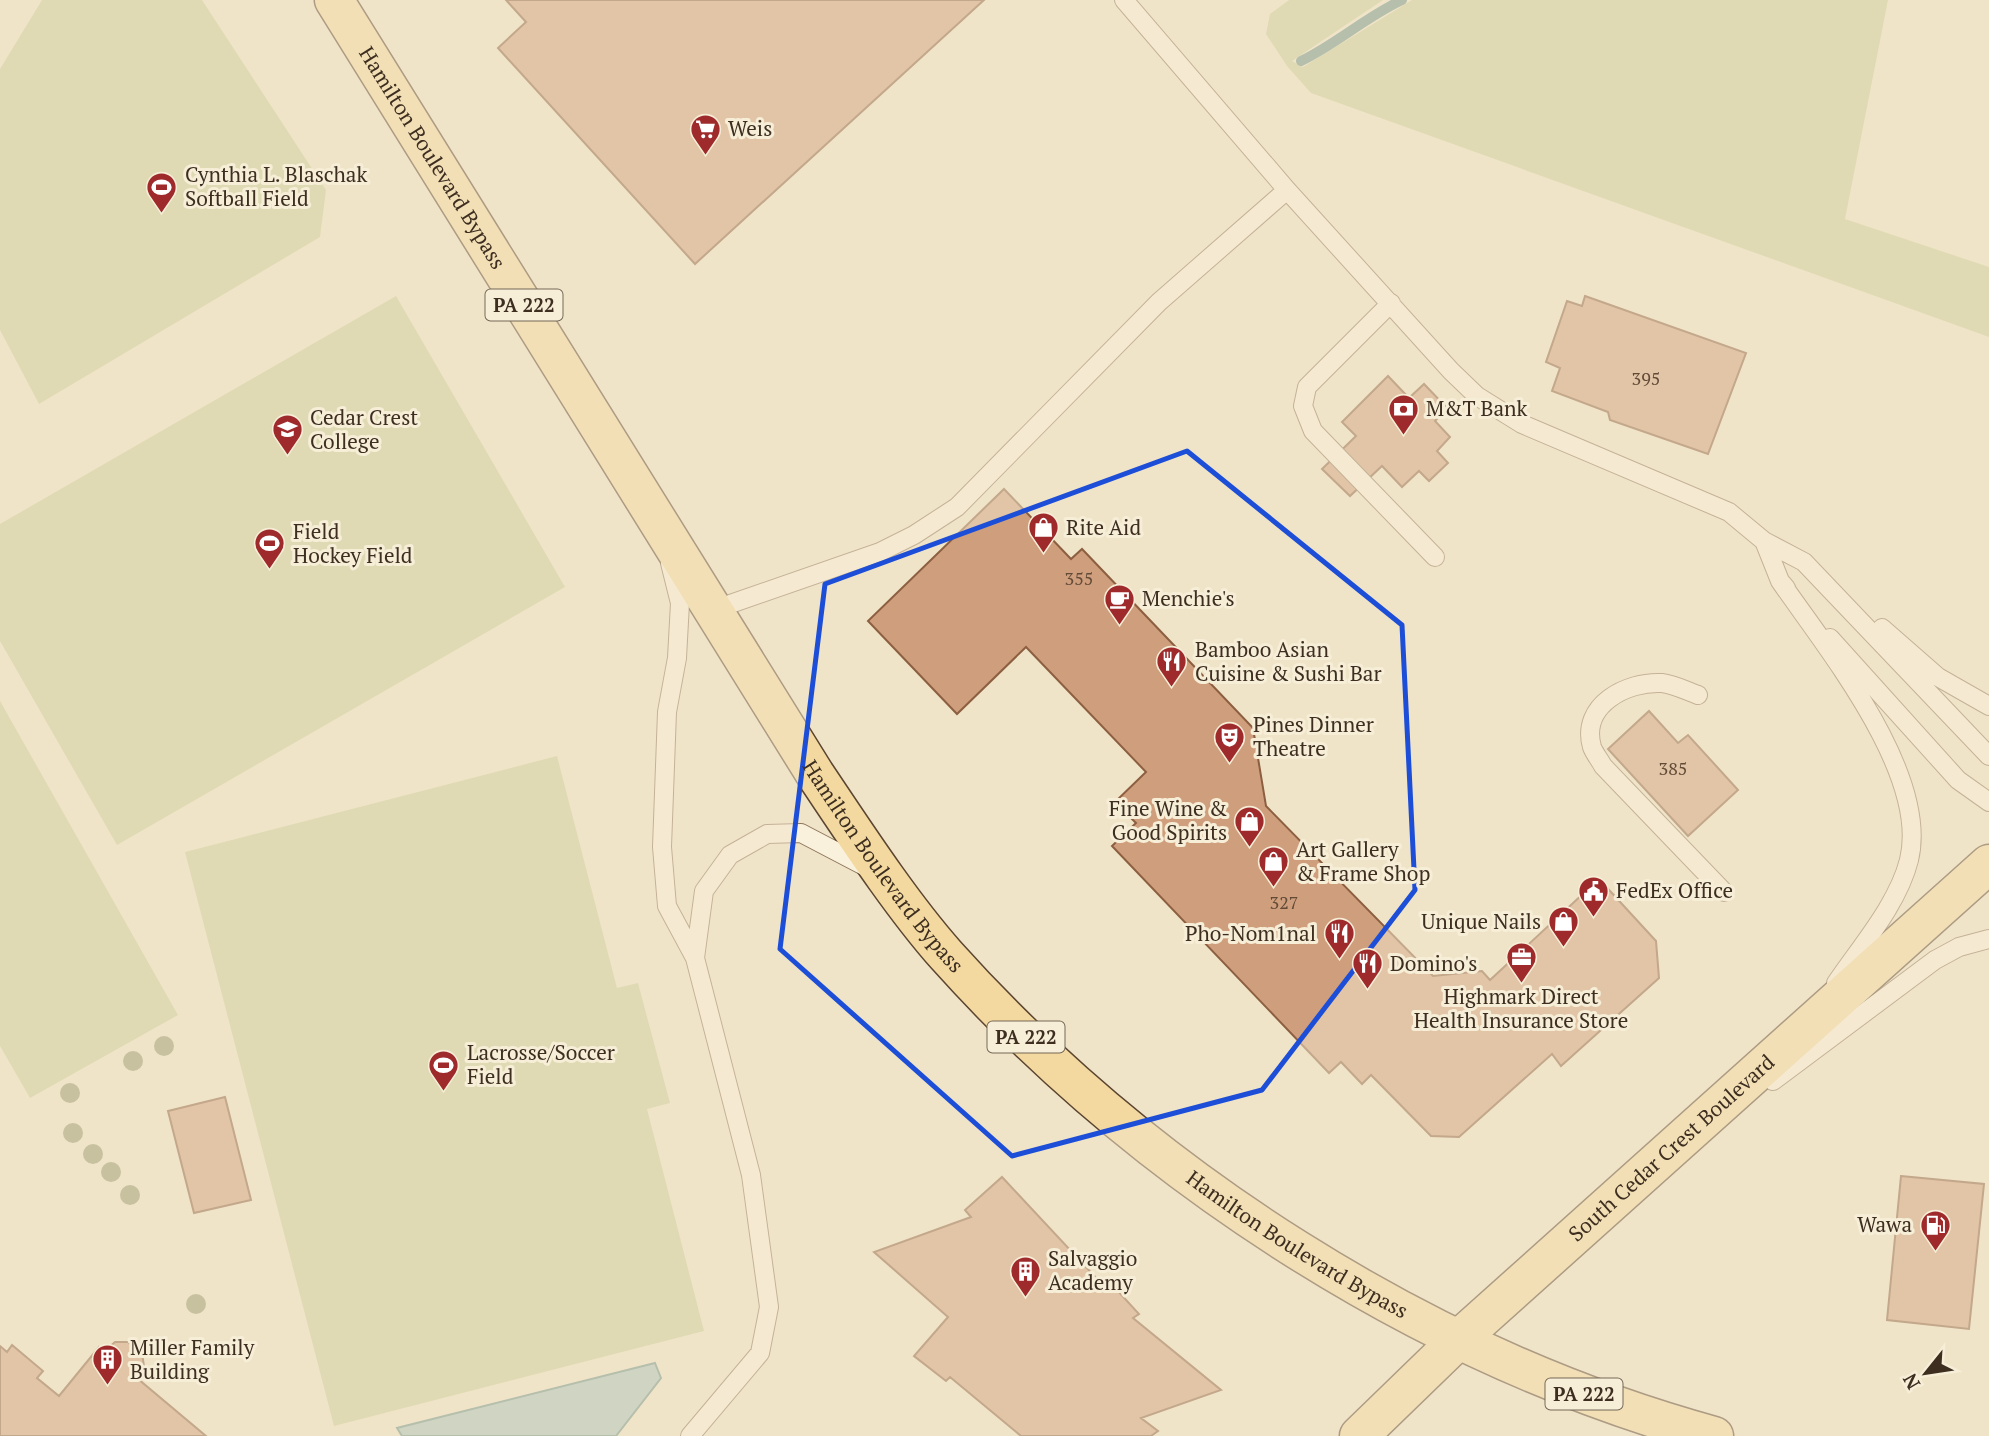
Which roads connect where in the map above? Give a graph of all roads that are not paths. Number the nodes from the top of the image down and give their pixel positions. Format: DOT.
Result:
graph roads {
  1 [pos="334,0"];
  2 [pos="1124,0"];
  3 [pos="1287,190"];
  4 [pos="1391,303"];
  5 [pos="660,524"];
  6 [pos="1763,541"];
  7 [pos="1434,557"];
  8 [pos="1804,562"];
  9 [pos="1780,581"];
  10 [pos="713,610"];
  11 [pos="1698,695"];
  12 [pos="1989,706"];
  13 [pos="1989,756"];
  14 [pos="1989,802"];
  15 [pos="1989,864"];
  16 [pos="889,878"];
  17 [pos="1724,892"];
  18 [pos="1989,939"];
  19 [pos="695,958"];
  20 [pos="1807,1027"];
  21 [pos="1621,1193"];
  22 [pos="1459,1339"];
  23 [pos="690,1436"];
  24 [pos="1359,1436"];
  25 [pos="1714,1436"];
  1 -- 5 [label="main road, Hamilton Boulevard Bypass / PA 222"];
  2 -- 3 [label="lane"];
  3 -- 4 [label="lane"];
  3 -- 10 [label="lane"];
  4 -- 6 [label="lane"];
  4 -- 7 [label="lane"];
  5 -- 10 [label="main road, Hamilton Boulevard Bypass / PA 222"];
  5 -- 19 [label="lane"];
  6 -- 8 [label="lane"];
  6 -- 9 [label="lane"];
  8 -- 12 [label="lane"];
  8 -- 13 [label="lane"];
  9 -- 14 [label="lane"];
  9 -- 20 [label="lane"];
  10 -- 16 [label="main road, Hamilton Boulevard Bypass / PA 222"];
  11 -- 17 [label="lane"];
  15 -- 20 [label="main road, South Cedar Crest Boulevard"];
  16 -- 19 [label="lane"];
  16 -- 22 [label="main road, Hamilton Boulevard Bypass / PA 222"];
  18 -- 21 [label="lane"];
  19 -- 23 [label="lane"];
  20 -- 21 [label="main road, South Cedar Crest Boulevard"];
  21 -- 22 [label="main road, South Cedar Crest Boulevard"];
  22 -- 24 [label="main road, South Cedar Crest Boulevard"];
  22 -- 25 [label="main road, Hamilton Boulevard Bypass / PA 222"];
}
